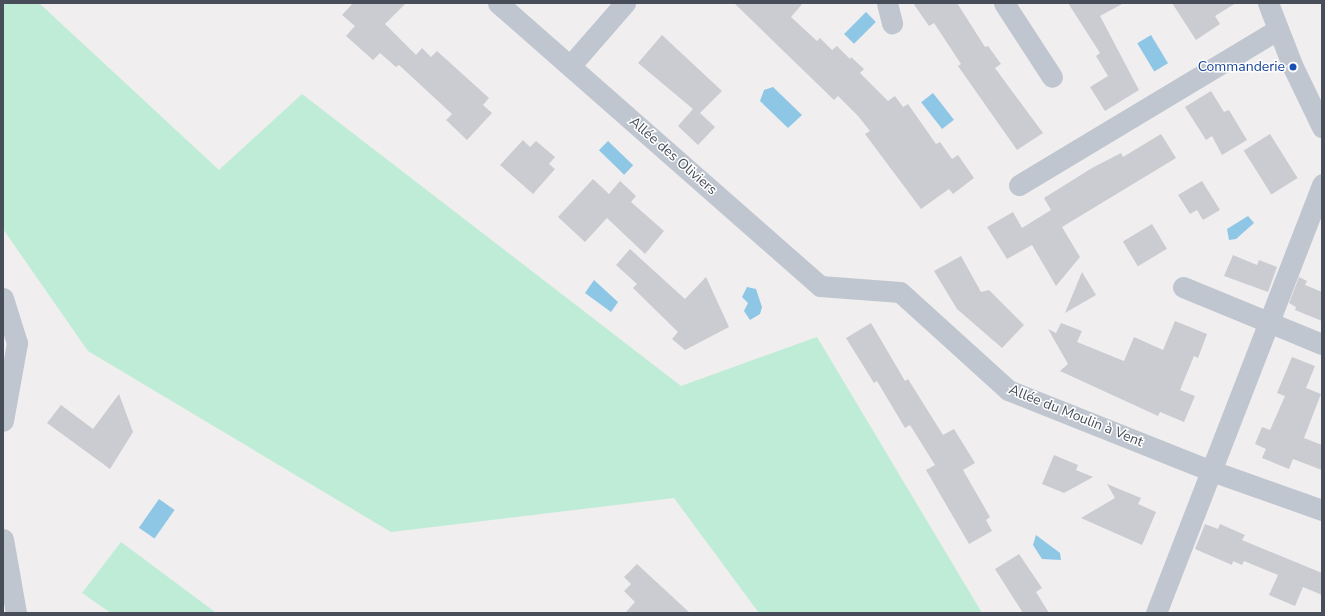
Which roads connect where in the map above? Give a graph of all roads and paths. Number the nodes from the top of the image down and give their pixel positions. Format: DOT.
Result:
graph roads {
  1 [pos="498,3"];
  2 [pos="626,3"];
  3 [pos="1004,3"];
  4 [pos="1268,3"];
  5 [pos="1277,30"];
  6 [pos="570,66"];
  7 [pos="1052,77"];
  8 [pos="1322,127"];
  9 [pos="1322,184"];
  10 [pos="1019,185"];
  11 [pos="1183,287"];
  12 [pos="855,290"];
  13 [pos="3,298"];
  14 [pos="1267,321"];
  15 [pos="1322,344"];
  16 [pos="3,421"];
  17 [pos="1212,471"];
  18 [pos="1322,510"];
  19 [pos="3,539"];
  20 [pos="16,613"];
  21 [pos="1156,613"];
  1 -- 6 [label="street, Allée des Oliviers"];
  2 -- 6 [label="street"];
  3 -- 7 [label="street"];
  4 -- 5 [label="street"];
  5 -- 8 [label="street"];
  5 -- 10 [label="street"];
  6 -- 12 [label="street, Allée des Oliviers"];
  9 -- 14 [label="street"];
  11 -- 14 [label="street"];
  12 -- 17 [label="street, Allée du Moulin à Vent"];
  13 -- 16 [label="street"];
  14 -- 15 [label="street"];
  14 -- 17 [label="street"];
  17 -- 18 [label="street, Allée du Moulin à Vent"];
  17 -- 21 [label="street"];
  19 -- 20 [label="street"];
}
